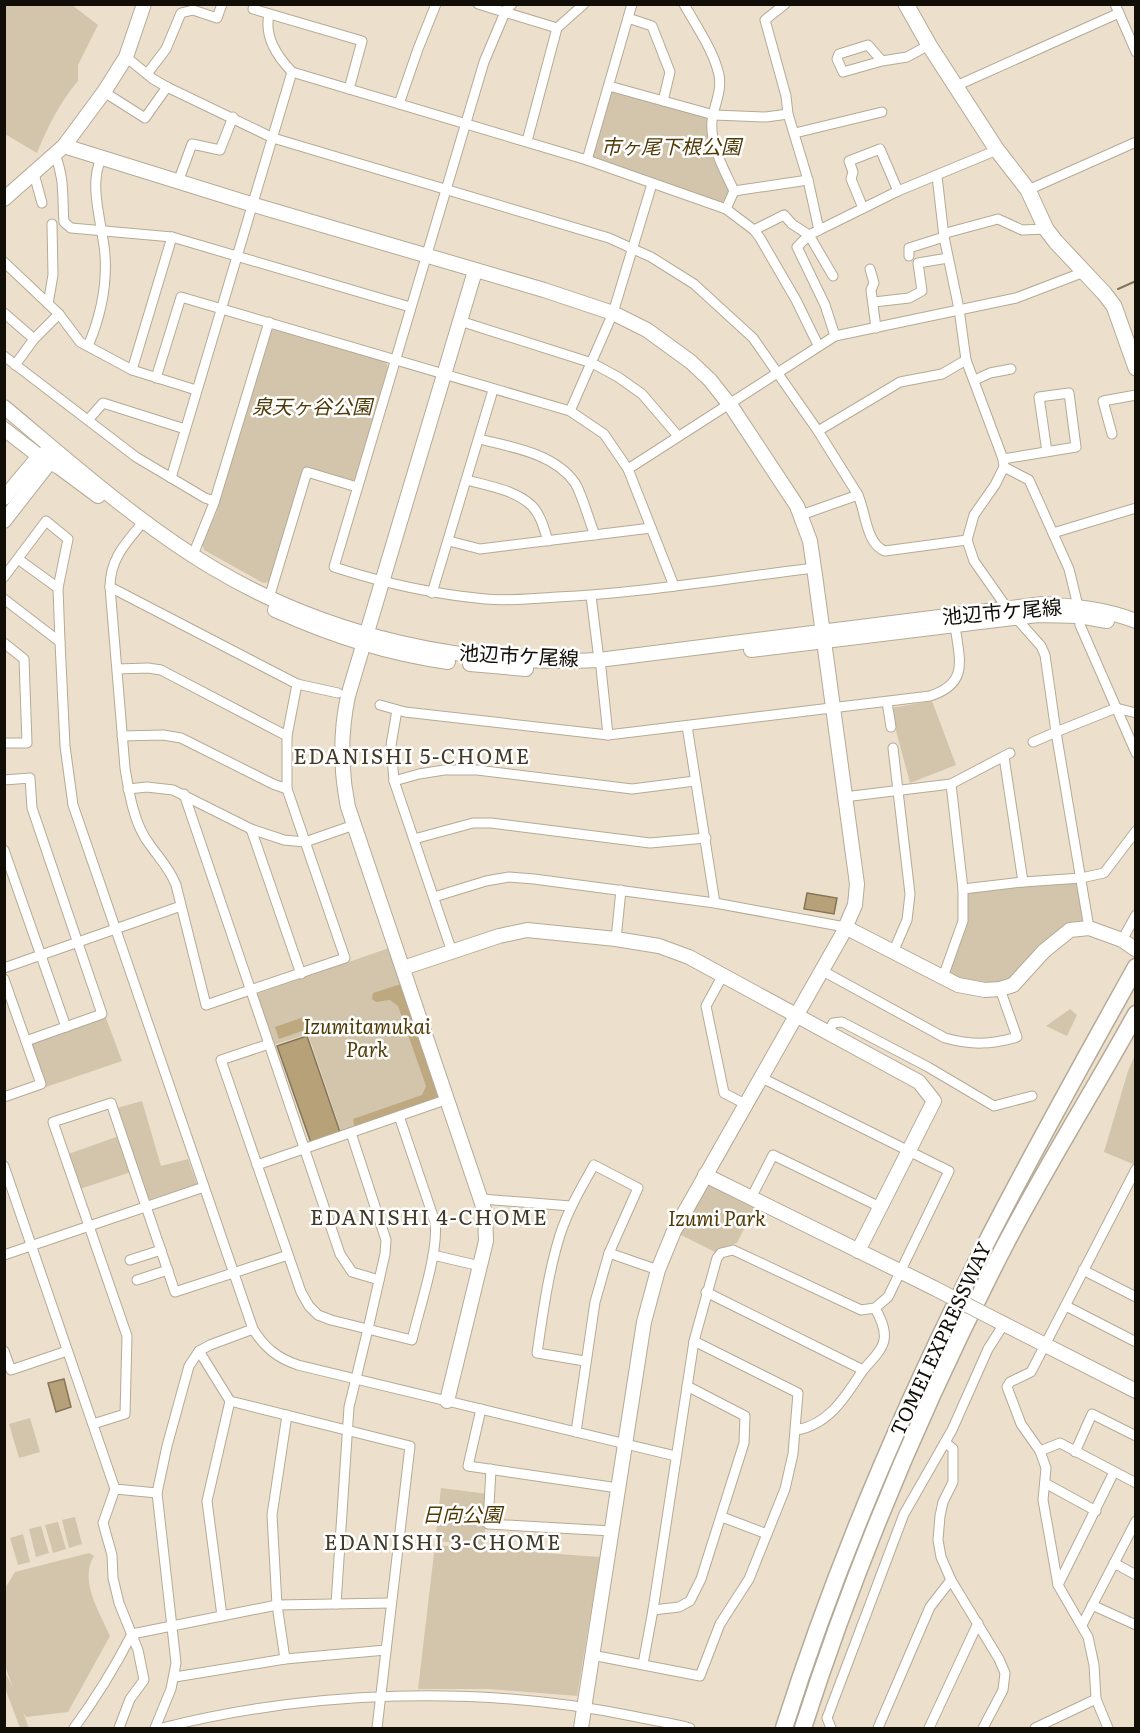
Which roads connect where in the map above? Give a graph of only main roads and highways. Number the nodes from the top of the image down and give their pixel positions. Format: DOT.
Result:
graph roads {
  1 [pos="906,4"];
  2 [pos="1136,368"];
  3 [pos="1136,967"];
  4 [pos="1134,1018"];
  5 [pos="784,1728"];
  6 [pos="803,1728"];
  1 -- 2 [label="main road"];
  3 -- 5 [label="highway, TOMEI EXPRESSWAY"];
  4 -- 6 [label="highway, TOMEI EXPRESSWAY"];
}
